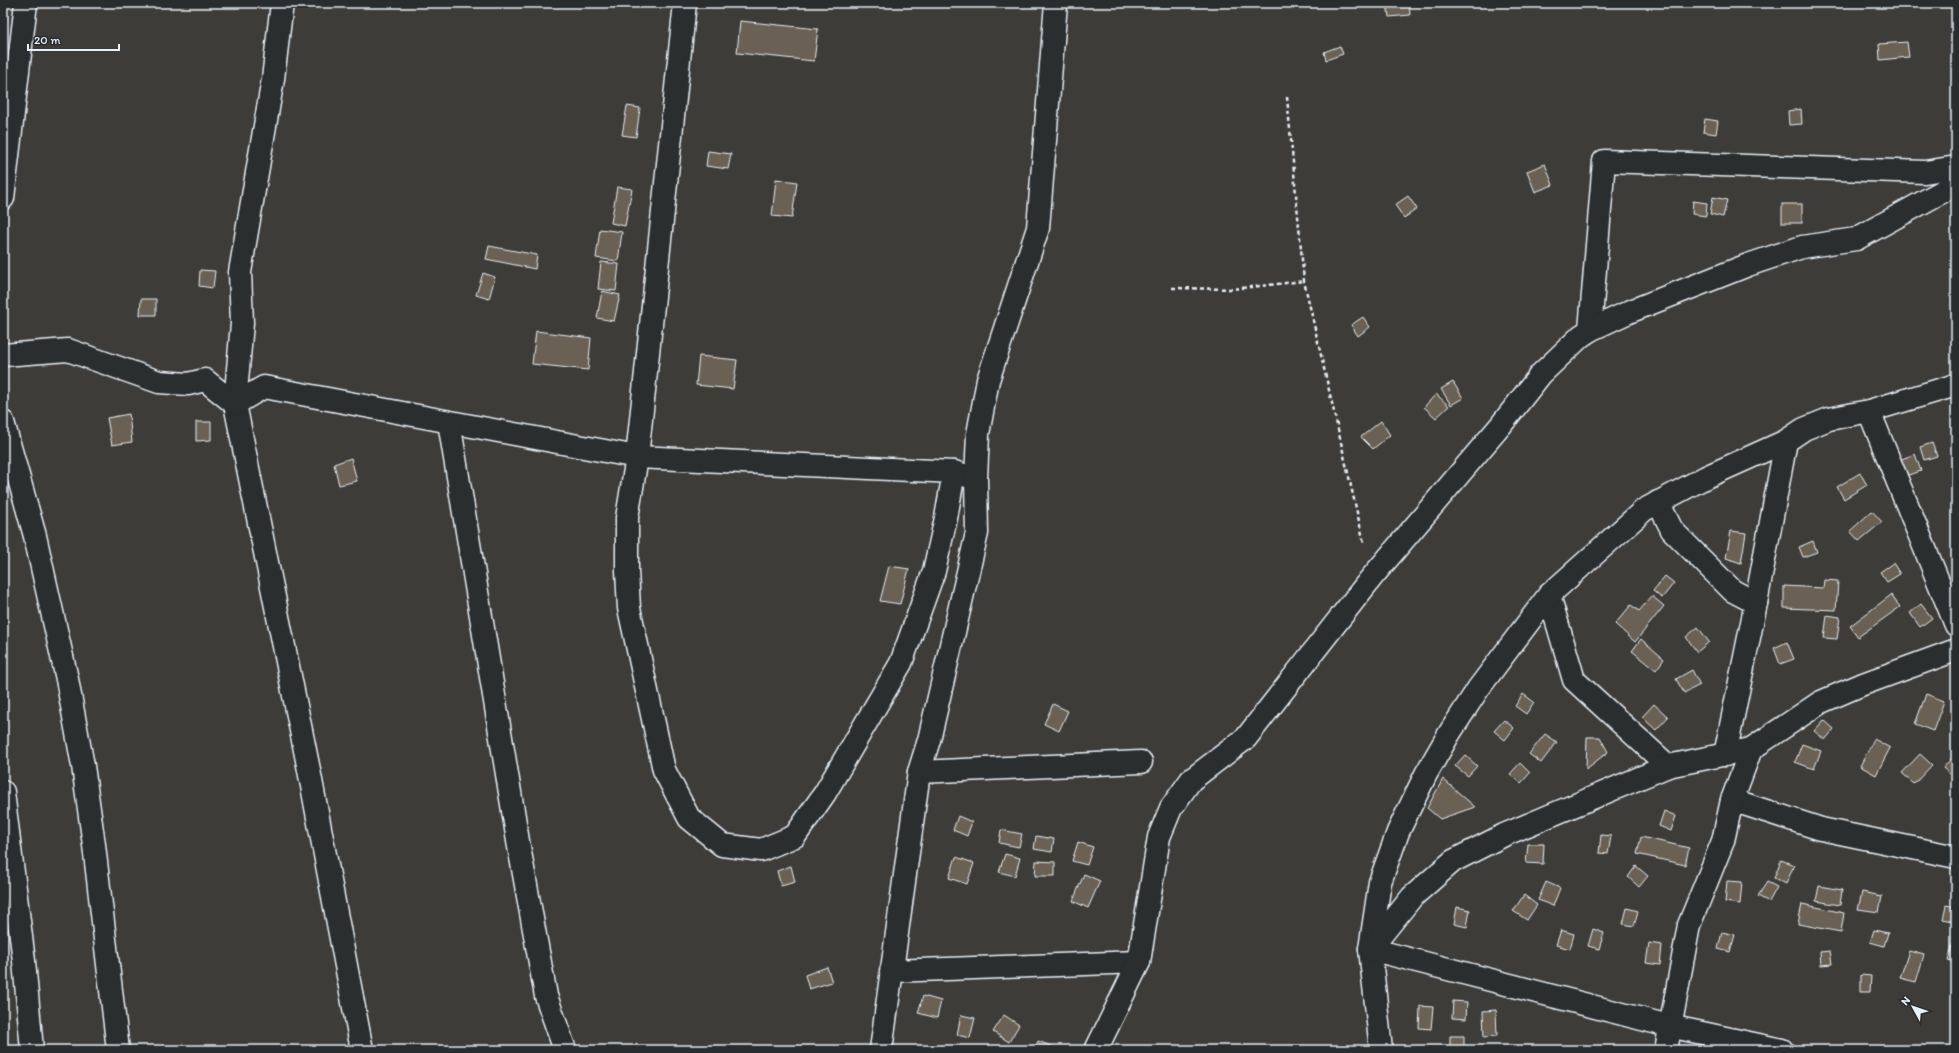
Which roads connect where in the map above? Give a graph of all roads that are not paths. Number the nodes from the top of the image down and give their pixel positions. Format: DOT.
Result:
graph roads {
  1 [pos="26,3"];
  2 [pos="282,3"];
  3 [pos="685,3"];
  4 [pos="1056,3"];
  5 [pos="1956,167"];
  6 [pos="1956,184"];
  7 [pos="3,198"];
  8 [pos="1590,330"];
  9 [pos="3,355"];
  10 [pos="1956,385"];
  11 [pos="235,404"];
  12 [pos="1869,411"];
  13 [pos="3,422"];
  14 [pos="449,422"];
  15 [pos="1786,441"];
  16 [pos="637,457"];
  17 [pos="954,472"];
  18 [pos="976,478"];
  19 [pos="1658,502"];
  20 [pos="1549,595"];
  21 [pos="1756,603"];
  22 [pos="1956,625"];
  23 [pos="1956,650"];
  24 [pos="1751,748"];
  25 [pos="1725,755"];
  26 [pos="1141,762"];
  27 [pos="1668,766"];
  28 [pos="919,772"];
  29 [pos="3,792"];
  30 [pos="1732,800"];
  31 [pos="1956,857"];
  32 [pos="1370,948"];
  33 [pos="1139,962"];
  34 [pos="891,971"];
  35 [pos="1669,1026"];
  36 [pos="32,1050"];
  37 [pos="118,1050"];
  38 [pos="362,1050"];
  39 [pos="565,1050"];
  40 [pos="881,1050"];
  41 [pos="1096,1050"];
  42 [pos="1381,1050"];
  43 [pos="1666,1050"];
  44 [pos="1782,1050"];
  1 -- 7 [label="street"];
  2 -- 11 [label="street"];
  3 -- 16 [label="street"];
  4 -- 18 [label="street"];
  5 -- 8 [label="street"];
  6 -- 8 [label="street"];
  8 -- 33 [label="street"];
  9 -- 11 [label="street"];
  10 -- 12 [label="street"];
  11 -- 14 [label="street"];
  11 -- 38 [label="street"];
  12 -- 15 [label="street"];
  12 -- 22 [label="street"];
  13 -- 37 [label="street"];
  14 -- 16 [label="street"];
  14 -- 39 [label="street"];
  15 -- 19 [label="street"];
  15 -- 21 [label="street"];
  16 -- 17 [label="street"];
  16 -- 17 [label="street"];
  17 -- 18 [label="street"];
  18 -- 28 [label="street"];
  19 -- 20 [label="street"];
  19 -- 21 [label="street"];
  20 -- 27 [label="street"];
  20 -- 32 [label="street"];
  21 -- 25 [label="street"];
  23 -- 24 [label="street"];
  24 -- 25 [label="street"];
  24 -- 30 [label="street"];
  25 -- 27 [label="street"];
  26 -- 28 [label="street"];
  27 -- 32 [label="street"];
  28 -- 34 [label="street"];
  29 -- 36 [label="street"];
  30 -- 31 [label="street"];
  30 -- 35 [label="street"];
  32 -- 35 [label="street"];
  32 -- 42 [label="street"];
  33 -- 34 [label="street"];
  33 -- 41 [label="street"];
  34 -- 40 [label="street"];
  35 -- 43 [label="street"];
  35 -- 44 [label="street"];
}
